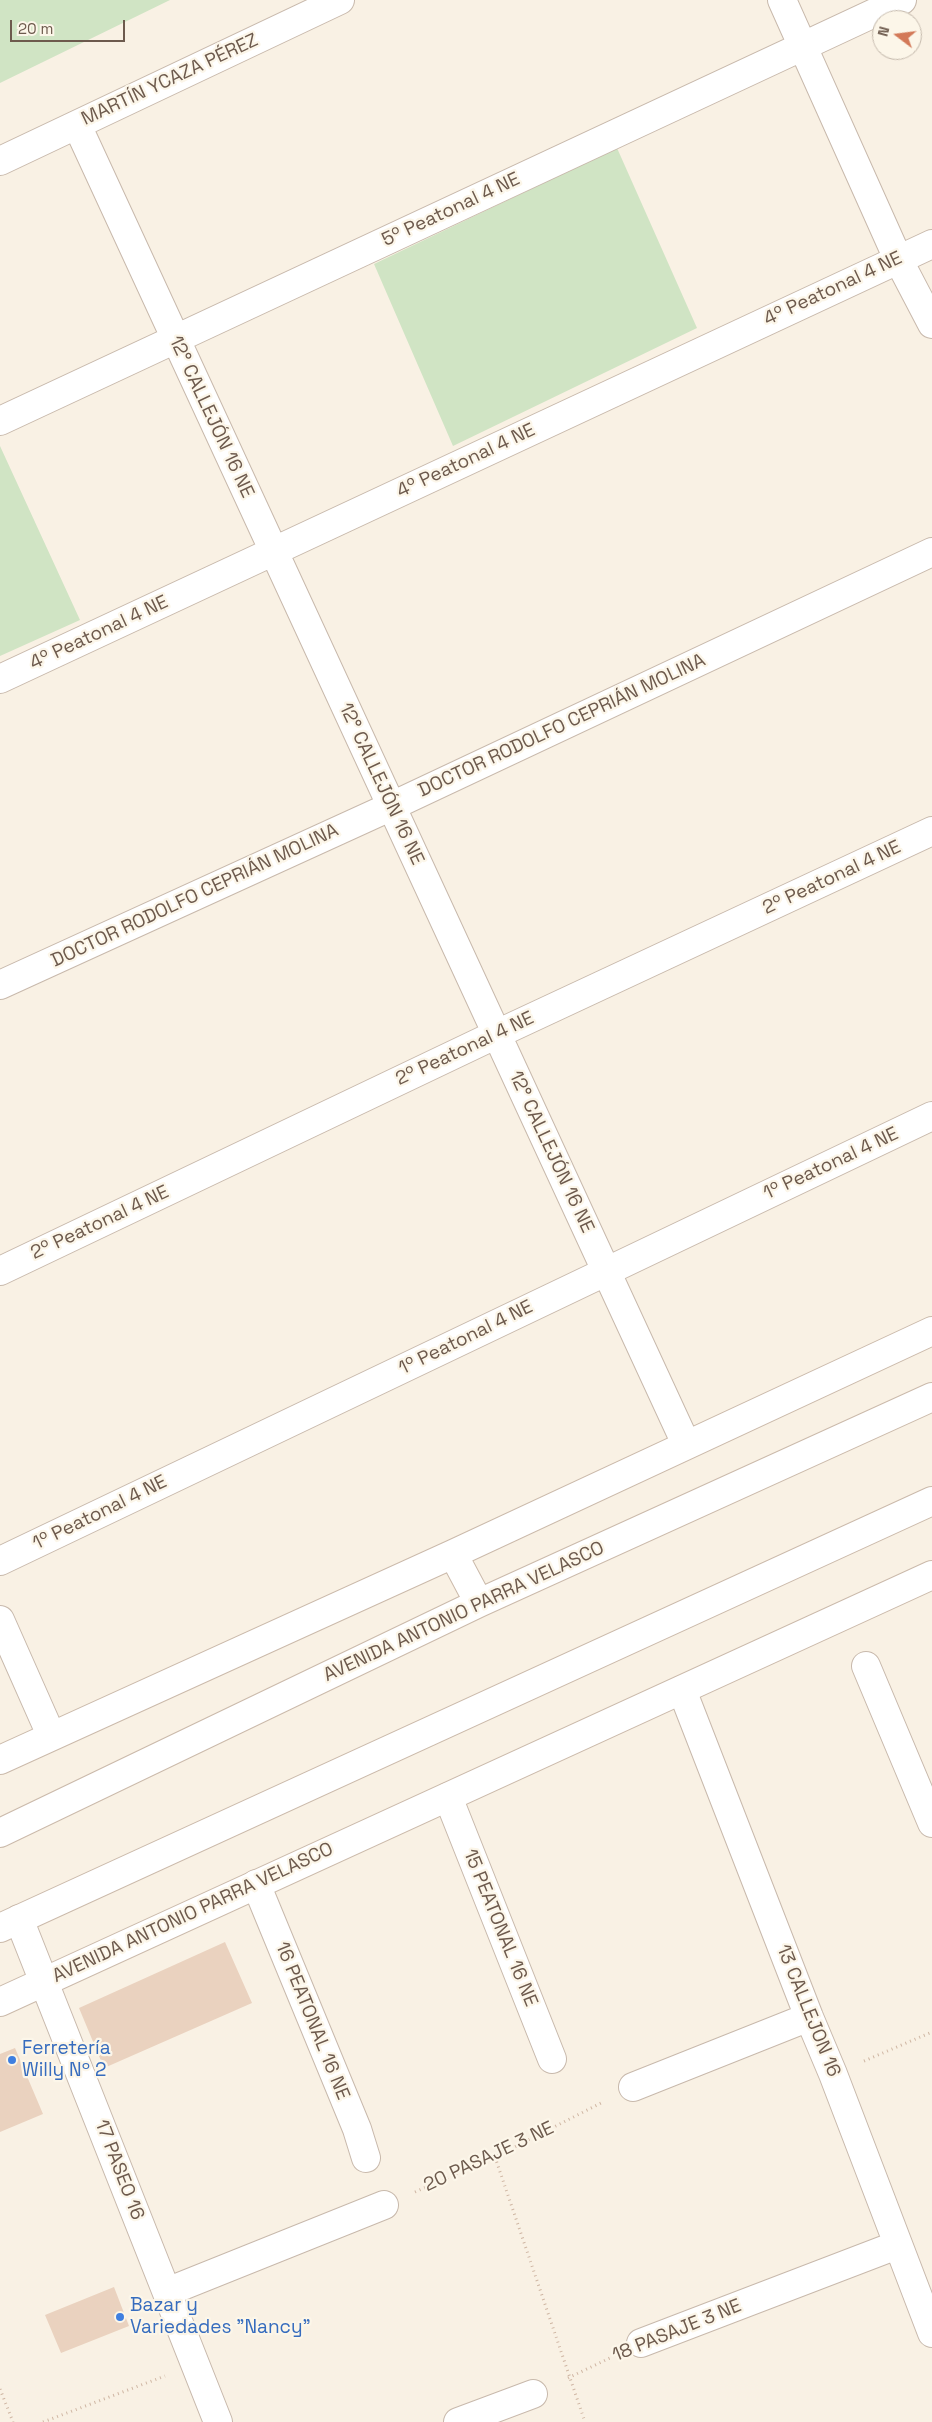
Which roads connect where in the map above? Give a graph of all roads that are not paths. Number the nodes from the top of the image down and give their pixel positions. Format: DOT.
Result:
graph roads {
  1 [pos="340,0"];
  2 [pos="782,0"];
  3 [pos="902,0"];
  4 [pos="802,47"];
  5 [pos="76,125"];
  6 [pos="0,161"];
  7 [pos="932,244"];
  8 [pos="898,259"];
  9 [pos="932,324"];
  10 [pos="176,339"];
  11 [pos="0,421"];
  12 [pos="273,551"];
  13 [pos="932,552"];
  14 [pos="0,679"];
  15 [pos="392,806"];
  16 [pos="932,831"];
  17 [pos="0,985"];
  18 [pos="497,1034"];
  19 [pos="932,1116"];
  20 [pos="606,1270"];
  21 [pos="0,1271"];
  22 [pos="932,1331"];
  23 [pos="932,1397"];
  24 [pos="686,1444"];
  25 [pos="932,1501"];
  26 [pos="453,1554"];
  27 [pos="0,1561"];
  28 [pos="932,1575"];
  29 [pos="479,1603"];
  30 [pos="0,1620"];
  31 [pos="866,1666"];
  32 [pos="682,1690"];
  33 [pos="50,1735"];
  34 [pos="0,1760"];
  35 [pos="448,1797"];
  36 [pos="932,1823"];
  37 [pos="0,1833"];
  38 [pos="256,1884"];
  39 [pos="10,1924"];
  40 [pos="45,1981"];
  41 [pos="0,2002"];
  42 [pos="808,2017"];
  43 [pos="552,2060"];
  44 [pos="633,2087"];
  45 [pos="366,2158"];
  46 [pos="384,2205"];
  47 [pos="898,2245"];
  48 [pos="167,2292"];
  49 [pos="932,2333"];
  50 [pos="641,2343"];
  51 [pos="533,2394"];
  52 [pos="218,2422"];
  53 [pos="458,2422"];
  1 -- 5 [label="street, MARTÍN YCAZA PÉREZ"];
  2 -- 4 [label="street"];
  3 -- 4 [label="street, 5º Peatonal 4 NE"];
  4 -- 8 [label="street"];
  4 -- 10 [label="street, 5º Peatonal 4 NE"];
  5 -- 6 [label="street, MARTÍN YCAZA PÉREZ"];
  5 -- 10 [label="street, 12° CALLEJÓN 16 NE"];
  7 -- 8 [label="street, 4º Peatonal 4 NE"];
  8 -- 9 [label="street"];
  8 -- 12 [label="street, 4º Peatonal 4 NE"];
  10 -- 11 [label="street, 5º Peatonal 4 NE"];
  10 -- 12 [label="street, 12° CALLEJÓN 16 NE"];
  12 -- 14 [label="street, 4º Peatonal 4 NE"];
  12 -- 15 [label="street, 12° CALLEJÓN 16 NE"];
  13 -- 15 [label="street, DOCTOR RODOLFO CEPRIÁN MOLINA"];
  15 -- 17 [label="street, DOCTOR RODOLFO CEPRIÁN MOLINA"];
  15 -- 18 [label="street, 12° CALLEJÓN 16 NE"];
  16 -- 18 [label="street, 2º Peatonal 4 NE"];
  18 -- 20 [label="street, 12° CALLEJÓN 16 NE"];
  18 -- 21 [label="street, 2º Peatonal 4 NE"];
  19 -- 20 [label="street, 1º Peatonal 4 NE"];
  20 -- 24 [label="street, 12° CALLEJÓN 16 NE"];
  20 -- 27 [label="street, 1º Peatonal 4 NE"];
  22 -- 24 [label="street"];
  23 -- 29 [label="street, AVENIDA ANTONIO PARRA VELASCO"];
  24 -- 26 [label="street"];
  25 -- 39 [label="street"];
  26 -- 29 [label="street"];
  26 -- 33 [label="street"];
  28 -- 32 [label="street, AVENIDA ANTONIO PARRA VELASCO"];
  29 -- 37 [label="street, AVENIDA ANTONIO PARRA VELASCO"];
  30 -- 33 [label="street"];
  31 -- 36 [label="street"];
  32 -- 35 [label="street, AVENIDA ANTONIO PARRA VELASCO"];
  32 -- 42 [label="street, 13 CALLEJON 16"];
  33 -- 34 [label="street"];
  35 -- 38 [label="street, AVENIDA ANTONIO PARRA VELASCO"];
  35 -- 43 [label="street, 15 PEATONAL 16 NE"];
  38 -- 40 [label="street, AVENIDA ANTONIO PARRA VELASCO"];
  38 -- 45 [label="street, 16 PEATONAL 16 NE"];
  39 -- 40 [label="street, 17 PASEO 16"];
  40 -- 41 [label="street, AVENIDA ANTONIO PARRA VELASCO"];
  40 -- 48 [label="street, 17 PASEO 16"];
  42 -- 44 [label="street"];
  42 -- 47 [label="street, 13 CALLEJON 16"];
  46 -- 48 [label="street"];
  47 -- 49 [label="street, 13 CALLEJON 16"];
  47 -- 50 [label="street, 18 PASAJE 3 NE"];
  48 -- 52 [label="street, 17 PASEO 16"];
  51 -- 53 [label="street"];
}
